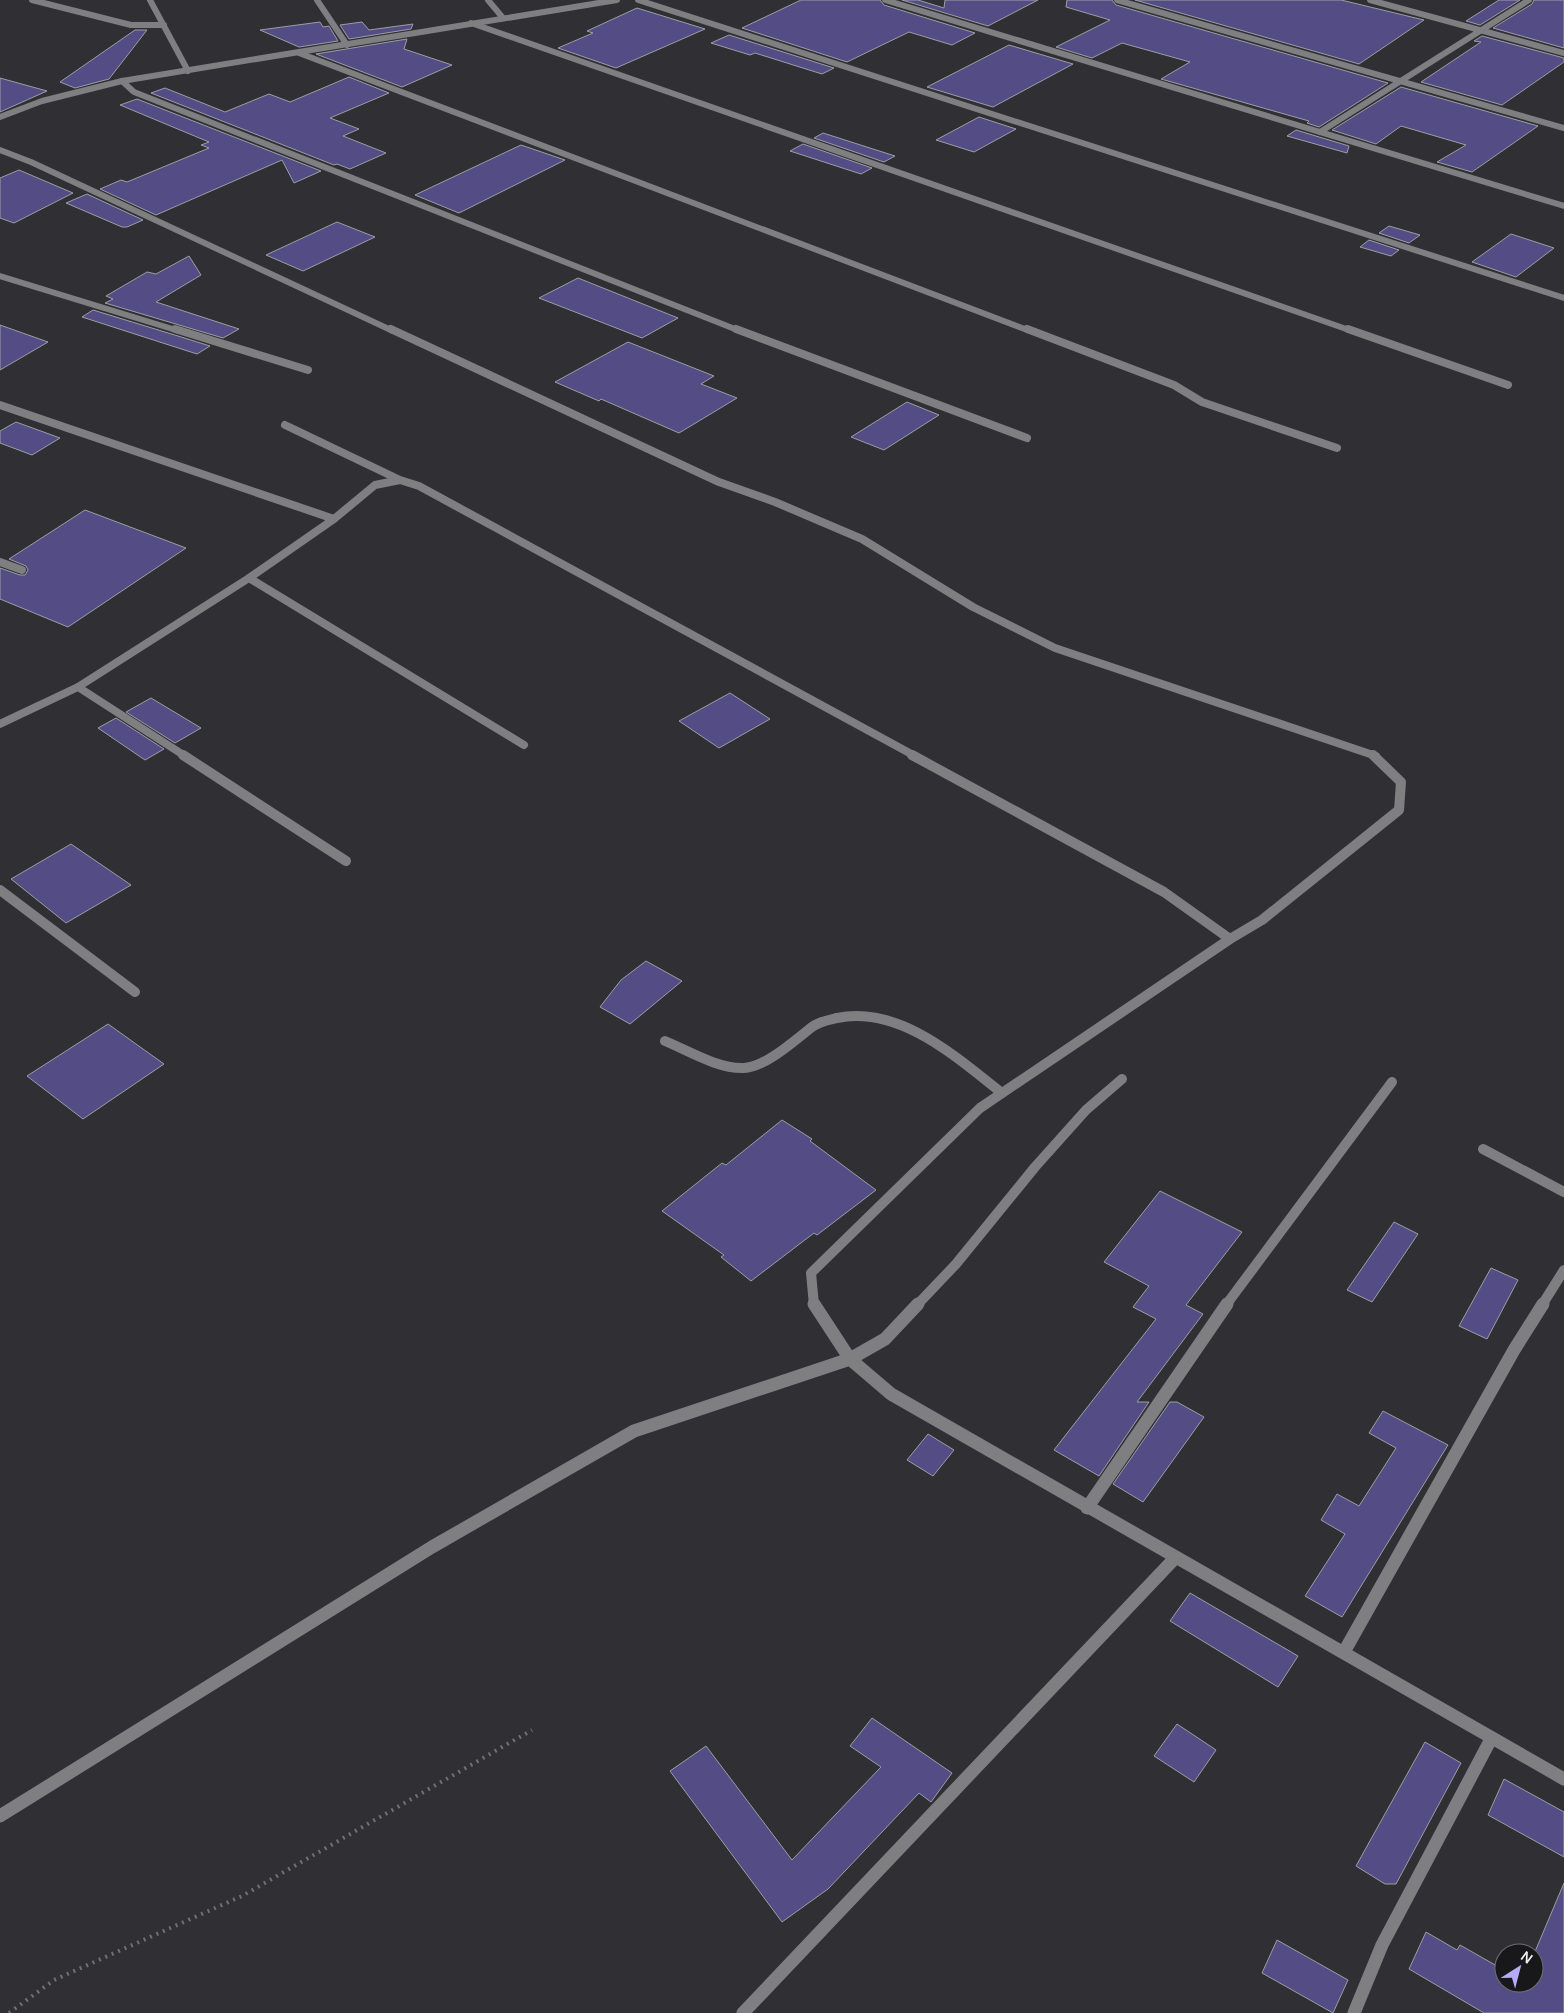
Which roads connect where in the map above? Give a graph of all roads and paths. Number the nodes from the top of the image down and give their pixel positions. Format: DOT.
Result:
graph roads {
  1 [pos="32,0"];
  2 [pos="150,0"];
  3 [pos="317,0"];
  4 [pos="488,0"];
  5 [pos="617,0"];
  6 [pos="638,0"];
  7 [pos="885,0"];
  8 [pos="1117,0"];
  9 [pos="1370,0"];
  10 [pos="1529,0"];
  11 [pos="590,2"];
  12 [pos="503,18"];
  13 [pos="471,23"];
  14 [pos="164,25"];
  15 [pos="1481,30"];
  16 [pos="347,45"];
  17 [pos="299,53"];
  18 [pos="1564,53"];
  19 [pos="188,71"];
  20 [pos="1398,80"];
  21 [pos="122,81"];
  22 [pos="0,117"];
  23 [pos="1564,128"];
  24 [pos="1320,132"];
  25 [pos="0,150"];
  26 [pos="1564,206"];
  27 [pos="0,276"];
  28 [pos="1564,298"];
  29 [pos="308,370"];
  30 [pos="1508,385"];
  31 [pos="0,406"];
  32 [pos="285,425"];
  33 [pos="1027,438"];
  34 [pos="1337,448"];
  35 [pos="400,480"];
  36 [pos="334,519"];
  37 [pos="0,562"];
  38 [pos="22,570"];
  39 [pos="249,578"];
  40 [pos="78,688"];
  41 [pos="0,724"];
  42 [pos="524,745"];
  43 [pos="346,861"];
  44 [pos="0,890"];
  45 [pos="1230,939"];
  46 [pos="135,992"];
  47 [pos="665,1041"];
  48 [pos="1122,1078"];
  49 [pos="1392,1082"];
  50 [pos="1002,1093"];
  51 [pos="1483,1149"];
  52 [pos="1564,1192"];
  53 [pos="1564,1270"];
  54 [pos="850,1359"];
  55 [pos="1087,1508"];
  56 [pos="1176,1556"];
  57 [pos="1344,1652"];
  58 [pos="532,1730"];
  59 [pos="1491,1739"];
  60 [pos="1564,1779"];
  61 [pos="0,1816"];
  62 [pos="9,2013"];
  63 [pos="743,2013"];
  64 [pos="1354,2013"];
  1 -- 14 [label="street"];
  2 -- 14 [label="street"];
  3 -- 16 [label="street"];
  4 -- 12 [label="street"];
  5 -- 11 [label="street"];
  6 -- 28 [label="street"];
  7 -- 24 [label="street"];
  8 -- 20 [label="street"];
  9 -- 15 [label="street"];
  10 -- 15 [label="street"];
  11 -- 12 [label="street"];
  12 -- 13 [label="street"];
  13 -- 16 [label="street"];
  13 -- 30 [label="street"];
  14 -- 19 [label="street"];
  15 -- 18 [label="street"];
  15 -- 20 [label="street"];
  16 -- 17 [label="street"];
  17 -- 19 [label="street"];
  17 -- 34 [label="street"];
  19 -- 21 [label="street"];
  20 -- 23 [label="street"];
  20 -- 24 [label="street"];
  21 -- 22 [label="street"];
  21 -- 33 [label="street"];
  24 -- 26 [label="street"];
  25 -- 45 [label="street"];
  27 -- 29 [label="street"];
  31 -- 36 [label="street"];
  32 -- 35 [label="street"];
  35 -- 36 [label="street"];
  35 -- 45 [label="street"];
  36 -- 39 [label="street"];
  37 -- 38 [label="street"];
  39 -- 40 [label="street"];
  39 -- 42 [label="street"];
  40 -- 41 [label="street"];
  40 -- 43 [label="street"];
  44 -- 46 [label="street"];
  45 -- 50 [label="street"];
  47 -- 50 [label="street"];
  48 -- 54 [label="street"];
  49 -- 55 [label="street"];
  50 -- 54 [label="street"];
  51 -- 52 [label="street"];
  53 -- 57 [label="street"];
  54 -- 55 [label="street"];
  54 -- 61 [label="street"];
  55 -- 56 [label="street"];
  56 -- 57 [label="street"];
  56 -- 63 [label="street"];
  57 -- 59 [label="street"];
  58 -- 62 [label="path"];
  59 -- 60 [label="street"];
  59 -- 64 [label="street"];
}
